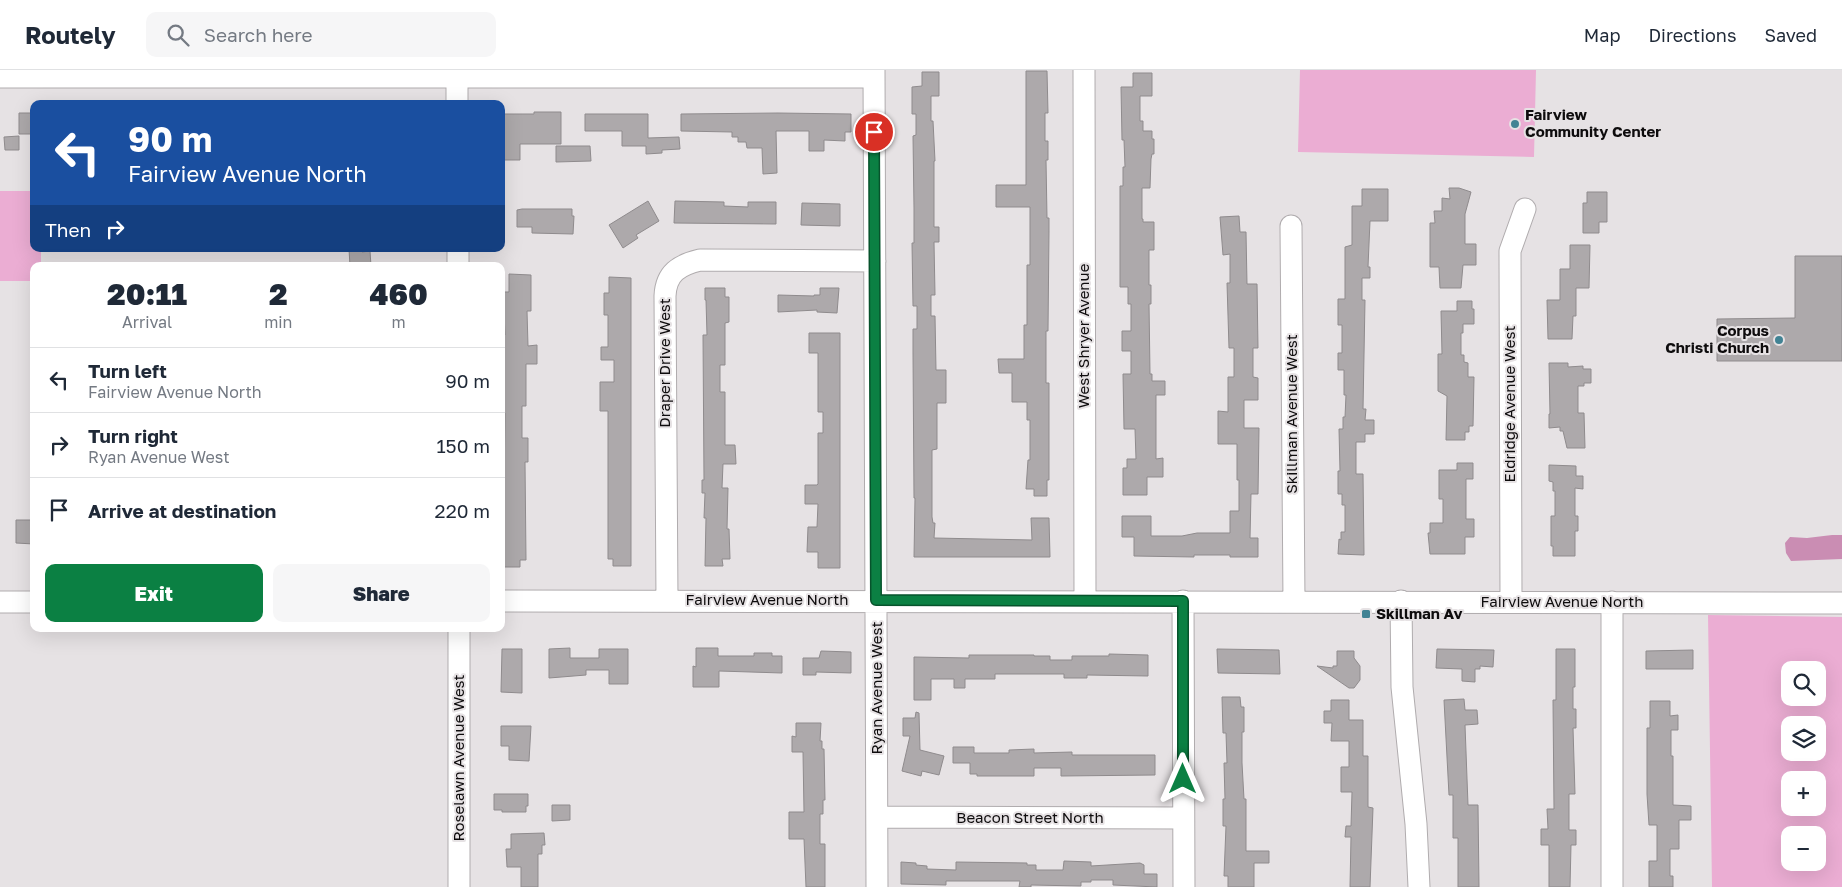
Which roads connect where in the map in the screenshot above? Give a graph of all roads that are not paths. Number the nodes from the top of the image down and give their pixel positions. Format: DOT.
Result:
graph roads {
  1 [pos="1084,70"];
  2 [pos="457,74"];
  3 [pos="874,74"];
  4 [pos="0,78"];
  5 [pos="458,100"];
  6 [pos="1525,209"];
  7 [pos="1291,226"];
  8 [pos="875,261"];
  9 [pos="667,600"];
  10 [pos="876,600"];
  11 [pos="505,601"];
  12 [pos="1085,601"];
  13 [pos="1183,601"];
  14 [pos="1294,601"];
  15 [pos="1401,601"];
  16 [pos="0,602"];
  17 [pos="30,602"];
  18 [pos="1511,602"];
  19 [pos="1612,602"];
  20 [pos="1842,603"];
  21 [pos="459,632"];
  22 [pos="877,817"];
  23 [pos="1183,818"];
  24 [pos="459,887"];
  25 [pos="877,887"];
  26 [pos="1184,887"];
  27 [pos="1419,887"];
  28 [pos="1612,887"];
  1 -- 12 [label="street, West Shryer Avenue"];
  2 -- 3 [label="street"];
  2 -- 4 [label="street"];
  2 -- 5 [label="street"];
  3 -- 8 [label="street, Ryan Avenue West"];
  6 -- 18 [label="street, Eldridge Avenue West"];
  7 -- 14 [label="street, Skillman Avenue West"];
  8 -- 9 [label="street, Draper Drive West"];
  8 -- 10 [label="street, Ryan Avenue West"];
  9 -- 10 [label="street, Fairview Avenue North"];
  9 -- 11 [label="street, Fairview Avenue North"];
  10 -- 12 [label="street, Fairview Avenue North"];
  10 -- 22 [label="street, Ryan Avenue West"];
  12 -- 13 [label="street, Fairview Avenue North"];
  13 -- 14 [label="street, Fairview Avenue North"];
  13 -- 23 [label="street"];
  14 -- 15 [label="street, Fairview Avenue North"];
  15 -- 18 [label="street, Fairview Avenue North"];
  15 -- 27 [label="street"];
  16 -- 17 [label="street"];
  18 -- 19 [label="street, Fairview Avenue North"];
  19 -- 20 [label="street, Fairview Avenue North"];
  19 -- 28 [label="street"];
  21 -- 24 [label="street, Roselawn Avenue West"];
  22 -- 23 [label="street, Beacon Street North"];
  22 -- 25 [label="street, Ryan Avenue West"];
  23 -- 26 [label="street"];
}
